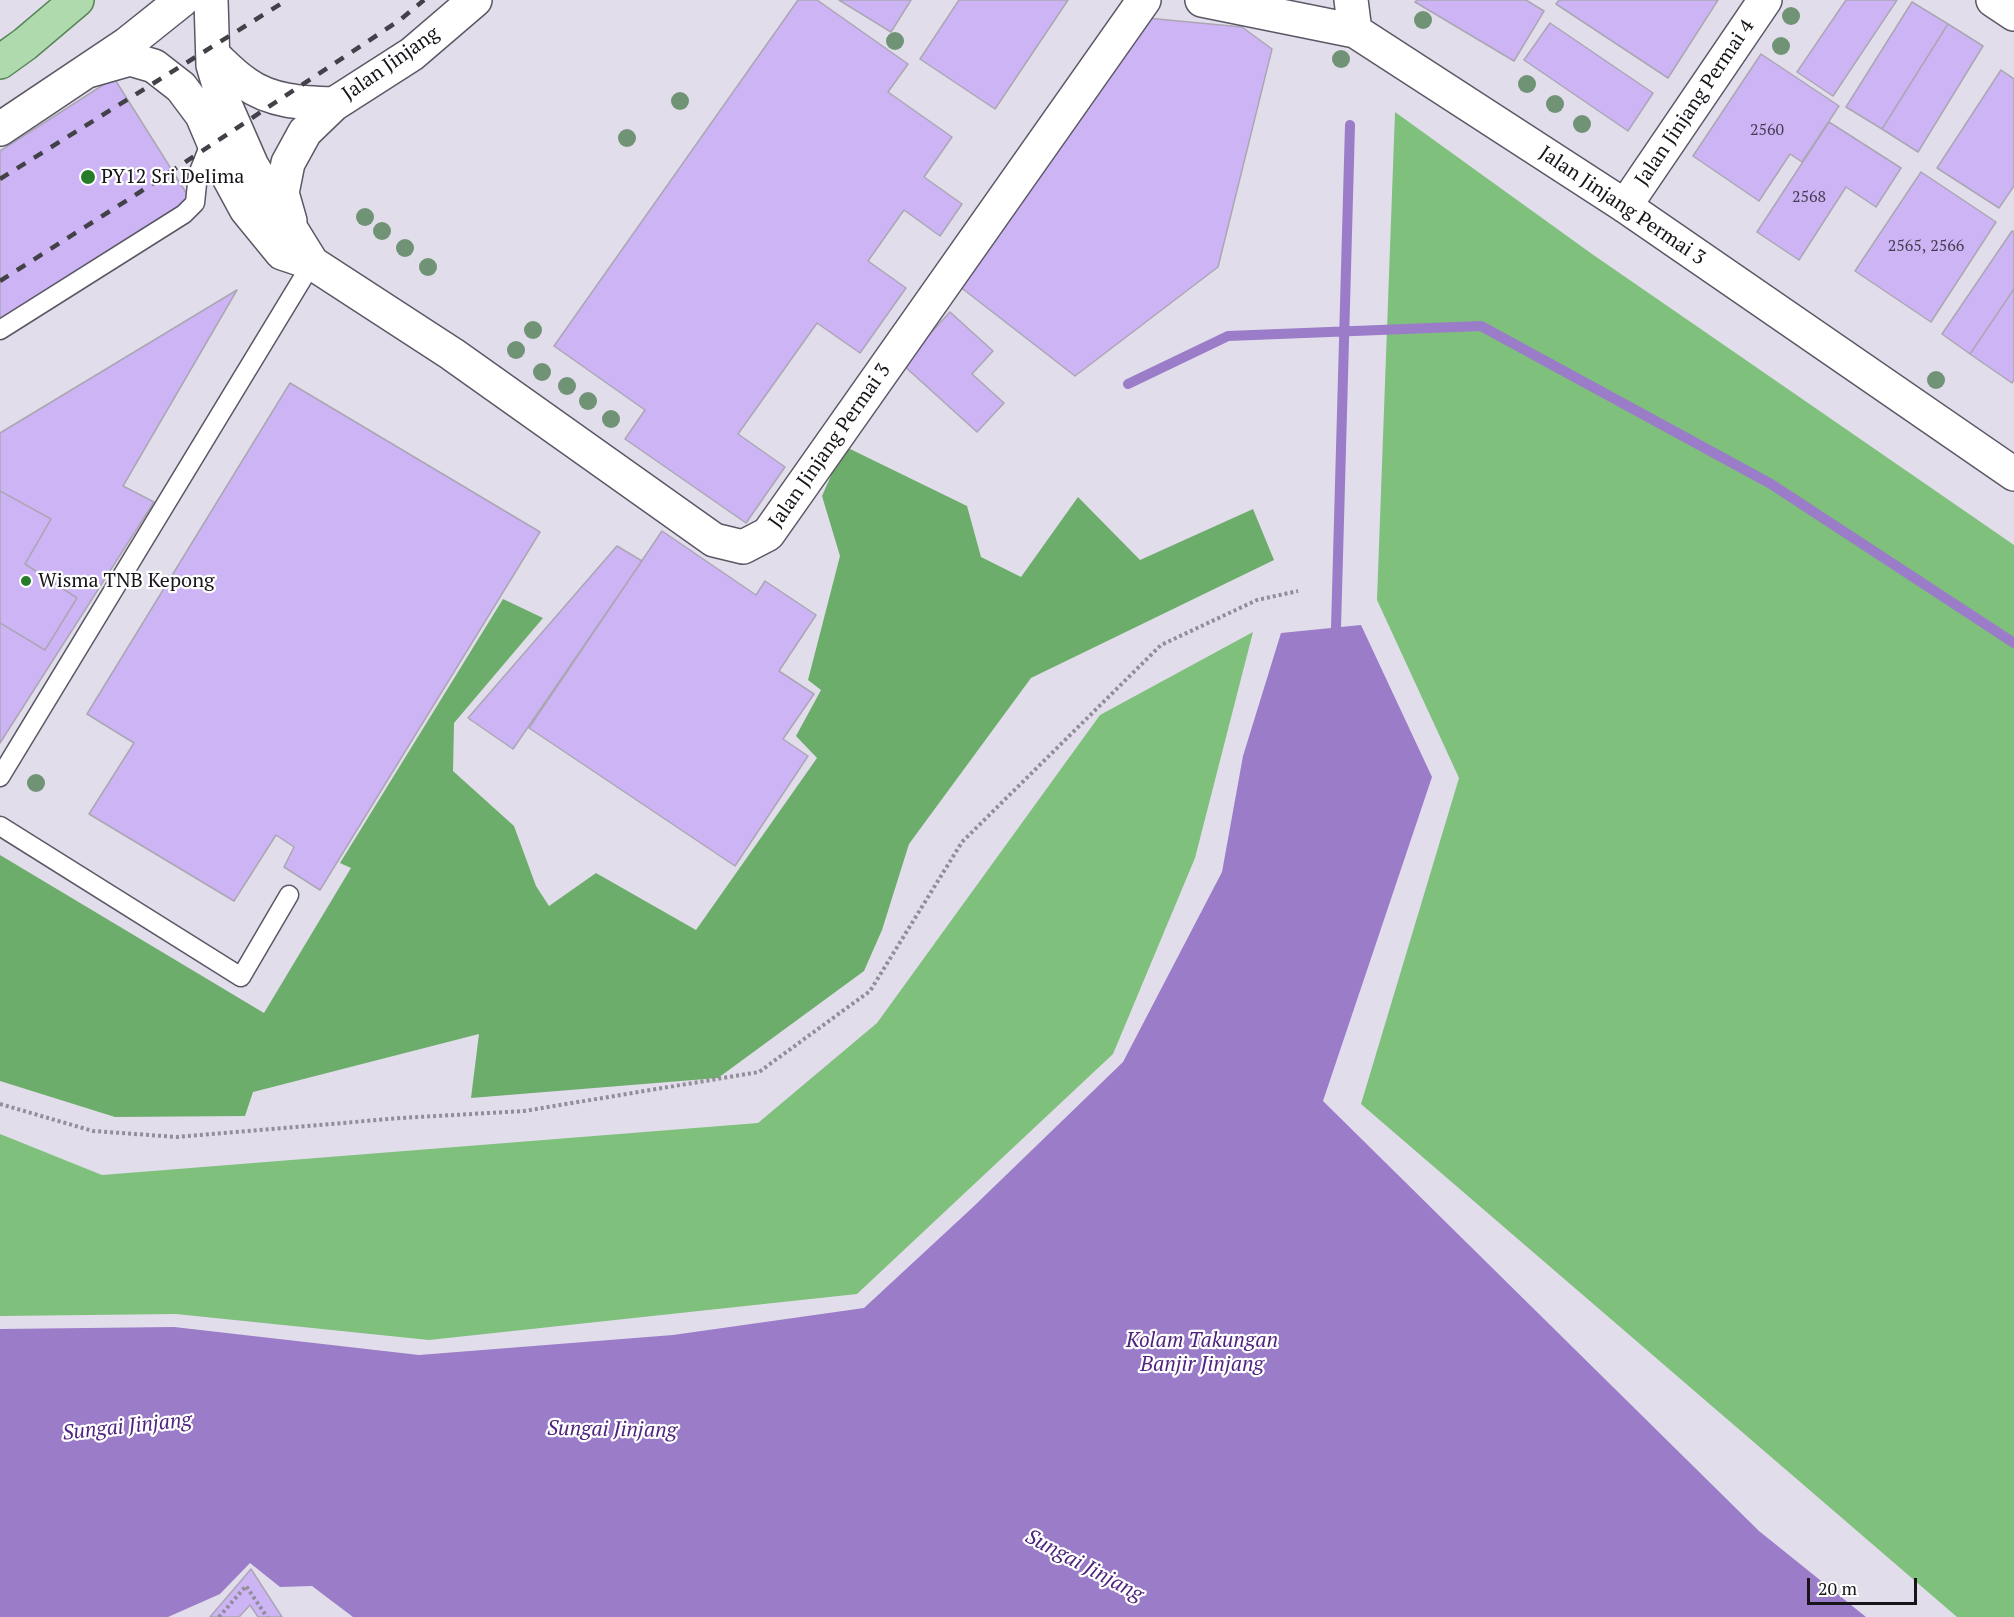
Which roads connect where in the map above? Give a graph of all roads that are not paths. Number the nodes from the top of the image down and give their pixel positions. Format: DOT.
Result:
graph roads {
  1 [pos="77,0"];
  2 [pos="182,0"];
  3 [pos="211,0"];
  4 [pos="476,0"];
  5 [pos="1144,0"];
  6 [pos="1202,0"];
  7 [pos="1765,0"];
  8 [pos="1993,0"];
  9 [pos="2014,14"];
  10 [pos="1353,16"];
  11 [pos="213,55"];
  12 [pos="0,62"];
  13 [pos="88,70"];
  14 [pos="334,104"];
  15 [pos="0,129"];
  16 [pos="212,139"];
  17 [pos="1625,206"];
  18 [pos="293,233"];
  19 [pos="312,263"];
  20 [pos="0,330"];
  21 [pos="2014,474"];
  22 [pos="0,777"];
  23 [pos="0,825"];
  24 [pos="289,894"];
  1 -- 12 [label="main road"];
  2 -- 13 [label="street"];
  3 -- 11 [label="street"];
  4 -- 14 [label="street, Jalan Jinjang"];
  5 -- 19 [label="street, Jalan Jinjang Permai 3"];
  6 -- 10 [label="street, Jalan Jinjang Permai 3"];
  7 -- 17 [label="street, Jalan Jinjang Permai 4"];
  8 -- 9 [label="street"];
  10 -- 17 [label="street, Jalan Jinjang Permai 3"];
  11 -- 14 [label="street"];
  11 -- 18 [label="street"];
  13 -- 15 [label="street"];
  13 -- 16 [label="street"];
  14 -- 18 [label="street, Jalan Jinjang"];
  16 -- 19 [label="street"];
  16 -- 20 [label="lane"];
  17 -- 21 [label="street, Jalan Jinjang Permai 3"];
  18 -- 19 [label="street"];
  19 -- 22 [label="lane"];
  23 -- 24 [label="lane"];
}
